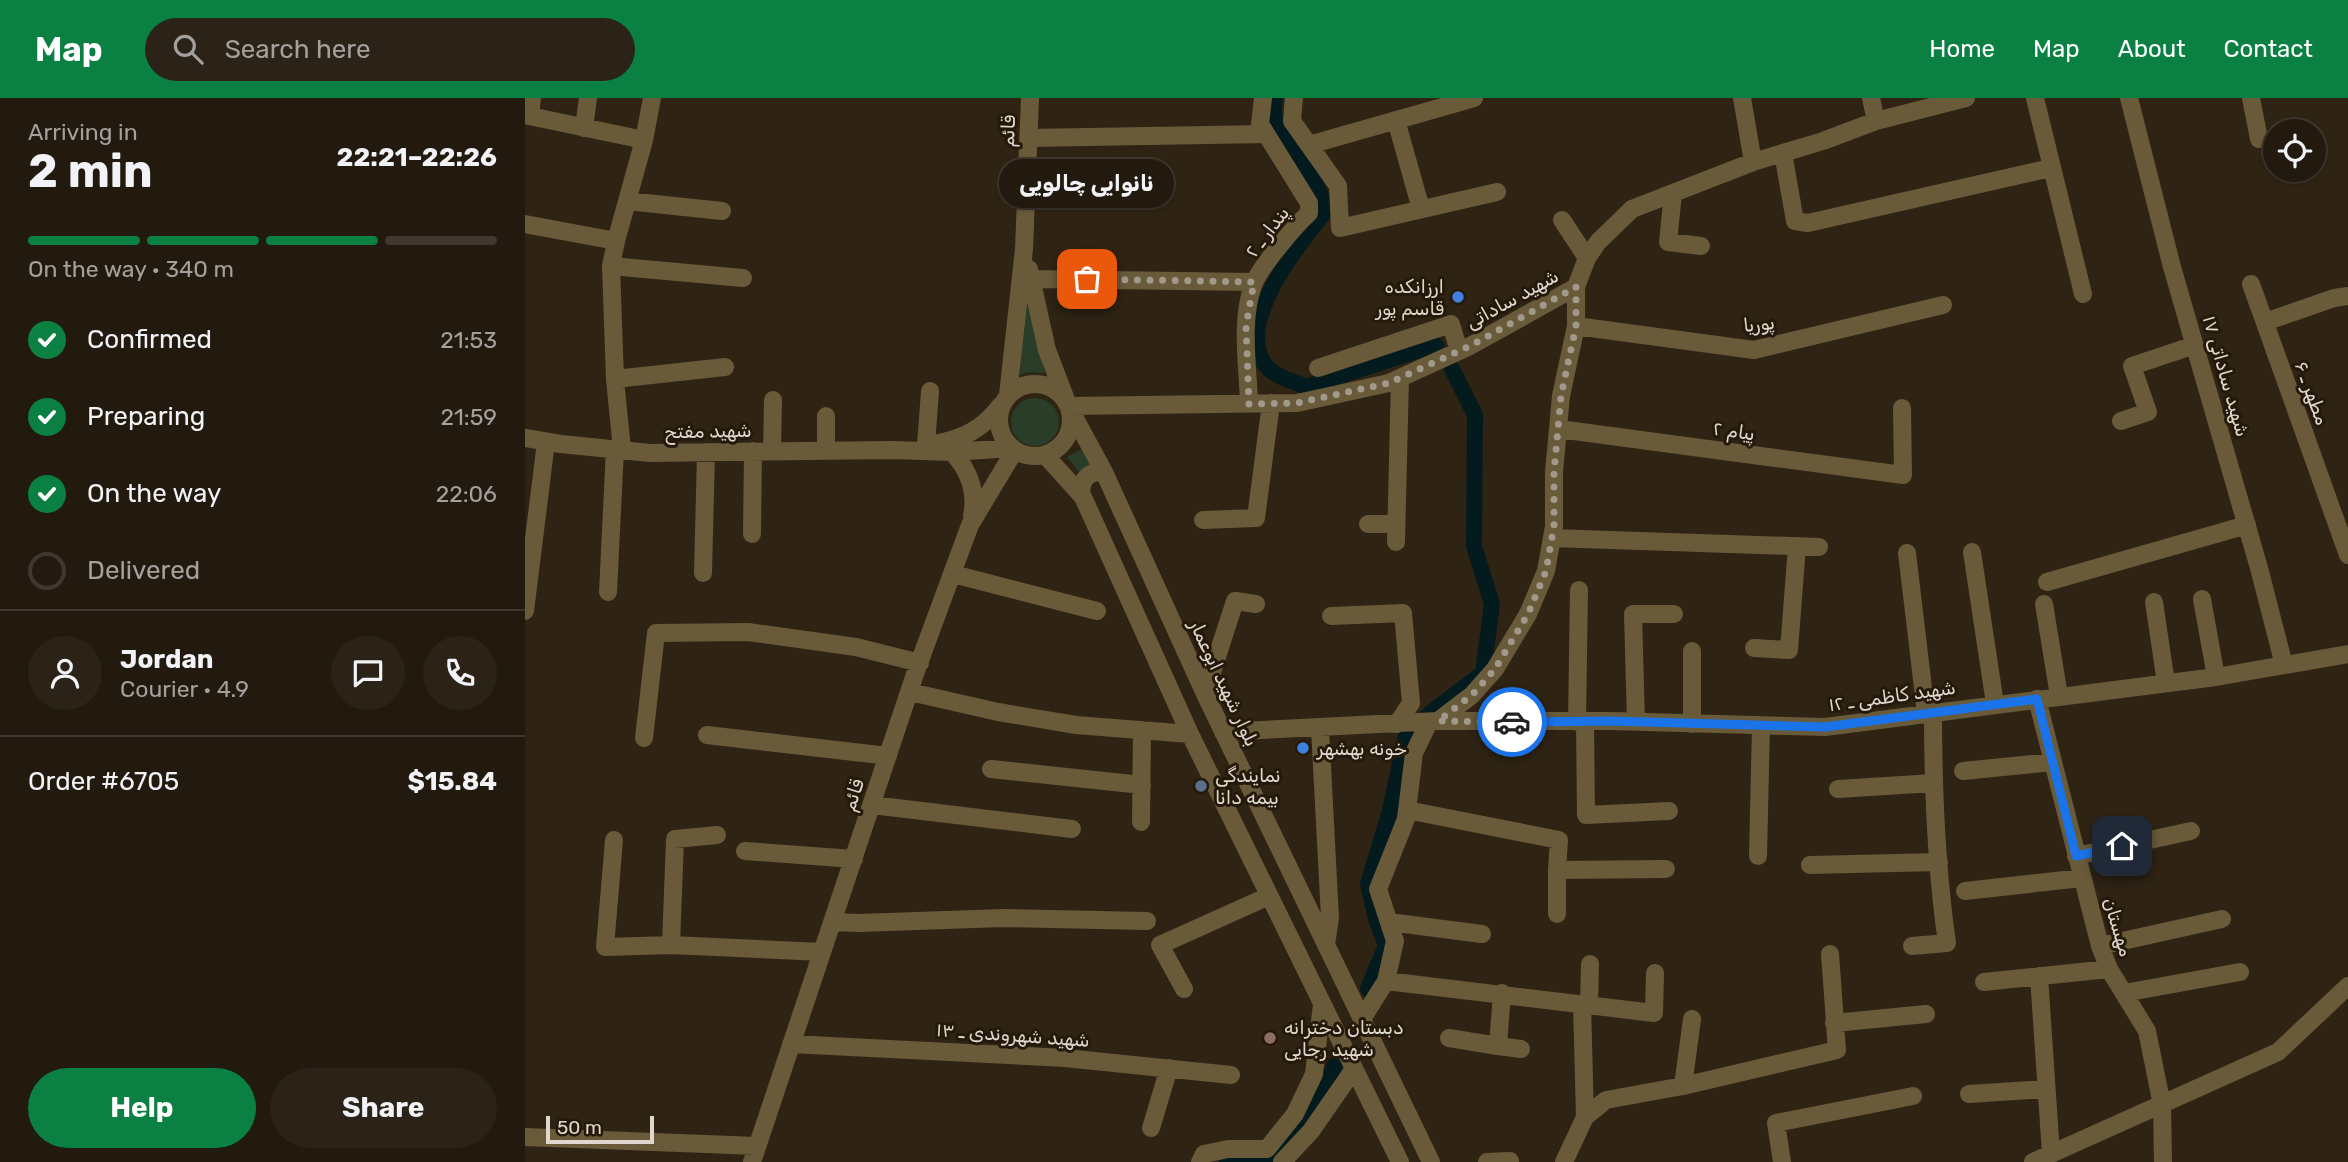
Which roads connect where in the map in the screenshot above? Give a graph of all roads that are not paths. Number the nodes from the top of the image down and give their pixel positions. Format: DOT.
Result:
graph roads {
  1 [pos="588,98"];
  2 [pos="652,98"];
  3 [pos="1030,98"];
  4 [pos="1263,98"];
  5 [pos="1294,98"];
  6 [pos="1474,98"];
  7 [pos="1742,98"];
  8 [pos="1871,98"];
  9 [pos="1966,98"];
  10 [pos="2035,98"];
  11 [pos="2129,98"];
  12 [pos="2251,98"];
  13 [pos="529,110"];
  14 [pos="1396,120"];
  15 [pos="1876,121"];
  16 [pos="584,128"];
  17 [pos="1266,134"];
  18 [pos="1029,138"];
  19 [pos="2259,139"];
  20 [pos="644,140"];
  21 [pos="1309,145"];
  22 [pos="1783,153"];
  23 [pos="1753,162"];
  24 [pos="2051,168"];
  25 [pos="1497,192"];
  26 [pos="1673,193"];
  27 [pos="627,201"];
  28 [pos="1420,209"];
  29 [pos="722,211"];
  30 [pos="1562,219"];
  31 [pos="525,224"];
  32 [pos="615,241"];
  33 [pos="1702,246"];
  34 [pos="1024,249"];
  35 [pos="1587,258"];
  36 [pos="611,266"];
  37 [pos="743,278"];
  38 [pos="1031,279"];
  39 [pos="1254,282"];
  40 [pos="2251,284"];
  41 [pos="1576,287"];
  42 [pos="2083,295"];
  43 [pos="2348,296"];
  44 [pos="1943,305"];
  45 [pos="2265,322"];
  46 [pos="1576,326"];
  47 [pos="2195,345"];
  48 [pos="1459,351"];
  49 [pos="725,367"];
  50 [pos="1318,368"];
  51 [pos="1400,378"];
  52 [pos="615,379"];
  53 [pos="930,391"];
  54 [pos="773,400"];
  55 [pos="1005,400"];
  56 [pos="1271,403"];
  57 [pos="1249,404"];
  58 [pos="1069,406"];
  59 [pos="1902,408"];
  60 [pos="826,416"];
  61 [pos="2121,421"];
  62 [pos="1559,429"];
  63 [pos="525,438"];
  64 [pos="546,442"];
  65 [pos="926,445"];
  66 [pos="1013,449"];
  67 [pos="619,450"];
  68 [pos="826,450"];
  69 [pos="893,450"];
  70 [pos="753,451"];
  71 [pos="772,451"];
  72 [pos="706,452"];
  73 [pos="952,452"];
  74 [pos="1045,455"];
  75 [pos="1104,472"];
  76 [pos="1081,492"];
  77 [pos="1203,520"];
  78 [pos="1368,524"];
  79 [pos="970,525"];
  80 [pos="2247,525"];
  81 [pos="752,534"];
  82 [pos="1552,538"];
  83 [pos="1797,546"];
  84 [pos="1819,547"];
  85 [pos="1972,552"];
  86 [pos="1907,553"];
  87 [pos="2348,555"];
  88 [pos="703,573"];
  89 [pos="953,574"];
  90 [pos="2047,582"];
  91 [pos="1579,590"];
  92 [pos="608,592"];
  93 [pos="2202,598"];
  94 [pos="2154,602"];
  95 [pos="1256,604"];
  96 [pos="2045,604"];
  97 [pos="525,611"];
  98 [pos="1097,611"];
  99 [pos="1674,614"];
  100 [pos="1331,616"];
  101 [pos="1754,648"];
  102 [pos="1692,650"];
  103 [pos="2348,654"];
  104 [pos="920,663"];
  105 [pos="2284,665"];
  106 [pos="2217,677"];
  107 [pos="2166,683"];
  108 [pos="910,692"];
  109 [pos="1205,694"];
  110 [pos="2059,696"];
  111 [pos="2037,699"];
  112 [pos="1995,704"];
  113 [pos="1930,712"];
  114 [pos="1433,721"];
  115 [pos="1581,722"];
  116 [pos="1636,722"];
  117 [pos="1402,723"];
  118 [pos="1692,724"];
  119 [pos="1761,726"];
  120 [pos="1320,728"];
  121 [pos="1142,730"];
  122 [pos="1223,732"];
  123 [pos="1190,734"];
  124 [pos="707,735"];
  125 [pos="644,738"];
  126 [pos="888,756"];
  127 [pos="2053,762"];
  128 [pos="991,769"];
  129 [pos="1963,771"];
  130 [pos="1933,783"];
  131 [pos="1142,785"];
  132 [pos="1838,789"];
  133 [pos="872,805"];
  134 [pos="1407,810"];
  135 [pos="1669,811"];
  136 [pos="1141,822"];
  137 [pos="1072,829"];
  138 [pos="2191,831"];
  139 [pos="717,835"];
  140 [pos="614,840"];
  141 [pos="745,851"];
  142 [pos="1758,856"];
  143 [pos="2076,856"];
  144 [pos="854,859"];
  145 [pos="1939,862"];
  146 [pos="1810,865"];
  147 [pos="1666,869"];
  148 [pos="1557,870"];
  149 [pos="2082,878"];
  150 [pos="1965,891"];
  151 [pos="1269,896"];
  152 [pos="1556,914"];
  153 [pos="2221,919"];
  154 [pos="1147,921"];
  155 [pos="832,922"];
  156 [pos="1389,922"];
  157 [pos="1482,934"];
  158 [pos="671,945"];
  159 [pos="1326,945"];
  160 [pos="1912,946"];
  161 [pos="2100,946"];
  162 [pos="822,952"];
  163 [pos="1830,954"];
  164 [pos="1590,964"];
  165 [pos="2109,969"];
  166 [pos="2240,972"];
  167 [pos="1655,973"];
  168 [pos="2039,976"];
  169 [pos="1387,981"];
  170 [pos="1984,982"];
  171 [pos="2348,986"];
  172 [pos="1184,989"];
  173 [pos="1502,993"];
  174 [pos="2124,993"];
  175 [pos="1322,1004"];
  176 [pos="1586,1004"];
  177 [pos="1926,1014"];
  178 [pos="1362,1019"];
  179 [pos="1692,1019"];
  180 [pos="1834,1023"];
  181 [pos="1449,1038"];
  182 [pos="791,1044"];
  183 [pos="1498,1046"];
  184 [pos="1521,1049"];
  185 [pos="1170,1069"];
  186 [pos="1354,1069"];
  187 [pos="1231,1074"];
  188 [pos="1683,1086"];
  189 [pos="2046,1089"];
  190 [pos="1969,1094"];
  191 [pos="1913,1096"];
  192 [pos="2162,1105"];
  193 [pos="1585,1117"];
  194 [pos="1151,1128"];
  195 [pos="525,1137"];
  196 [pos="754,1154"];
  197 [pos="2050,1154"];
  198 [pos="1510,1161"];
  199 [pos="1200,1162"];
  200 [pos="1282,1162"];
  201 [pos="1400,1162"];
  202 [pos="1431,1162"];
  203 [pos="1487,1162"];
  204 [pos="1564,1162"];
  205 [pos="1782,1162"];
  206 [pos="2033,1162"];
  207 [pos="2162,1162"];
  1 -- 16 [label="street"];
  2 -- 20 [label="street"];
  3 -- 18 [label="street, قائم"];
  4 -- 17 [label="street, پندار ـ ۲"];
  5 -- 21 [label="street"];
  6 -- 14 [label="street"];
  7 -- 23 [label="street"];
  8 -- 15 [label="street"];
  9 -- 15 [label="street, شهید ساداتی"];
  10 -- 24 [label="street"];
  11 -- 47 [label="street, شهید ساداتی ۱۷"];
  12 -- 19 [label="street"];
  13 -- 16 [label="street"];
  14 -- 21 [label="street"];
  14 -- 28 [label="street"];
  15 -- 22 [label="street, شهید ساداتی"];
  16 -- 20 [label="street"];
  17 -- 18 [label="street"];
  17 -- 39 [label="street, پندار ـ ۲"];
  18 -- 34 [label="street, قائم"];
  20 -- 27 [label="street"];
  21 -- 28 [label="street"];
  22 -- 23 [label="street, شهید ساداتی"];
  22 -- 24 [label="street"];
  23 -- 26 [label="street, شهید ساداتی"];
  24 -- 42 [label="street"];
  25 -- 28 [label="street"];
  26 -- 33 [label="street"];
  26 -- 35 [label="street, شهید ساداتی"];
  27 -- 29 [label="street"];
  27 -- 32 [label="street"];
  30 -- 35 [label="street"];
  31 -- 32 [label="street"];
  32 -- 36 [label="street"];
  34 -- 38 [label="street, بلوار شهید ابوعمار"];
  34 -- 55 [label="street"];
  35 -- 41 [label="street, شهید ساداتی"];
  36 -- 37 [label="street"];
  36 -- 52 [label="street"];
  38 -- 39 [label="street"];
  38 -- 58 [label="street, بلوار شهید ابوعمار"];
  39 -- 57 [label="street, پندار ـ ۲"];
  40 -- 45 [label="street, مطهر ـ ۶"];
  41 -- 46 [label="street"];
  41 -- 48 [label="street, شهید ساداتی"];
  43 -- 45 [label="street"];
  44 -- 46 [label="street, پوریا"];
  45 -- 87 [label="street, مطهر ـ ۶"];
  46 -- 62 [label="street"];
  47 -- 61 [label="street"];
  47 -- 80 [label="street, شهید ساداتی ۱۷"];
  48 -- 50 [label="street"];
  48 -- 51 [label="street, شهید ساداتی"];
  49 -- 52 [label="street"];
  51 -- 56 [label="street, شهید ساداتی"];
  51 -- 78 [label="street"];
  52 -- 67 [label="street"];
  53 -- 65 [label="street"];
  54 -- 71 [label="street"];
  55 -- 58 [label="street"];
  55 -- 65 [label="street"];
  55 -- 66 [label="street"];
  56 -- 57 [label="street, شهید ساداتی"];
  56 -- 77 [label="street"];
  57 -- 58 [label="street, شهید ساداتی"];
  58 -- 74 [label="street"];
  58 -- 75 [label="street, بلوار شهید ابوعمار"];
  59 -- 62 [label="street, پیام ۲"];
  60 -- 68 [label="street"];
  62 -- 82 [label="street"];
  63 -- 64 [label="street, شهید مفتح"];
  64 -- 67 [label="street, شهید مفتح"];
  64 -- 97 [label="street"];
  65 -- 69 [label="street"];
  66 -- 73 [label="street"];
  66 -- 74 [label="street"];
  66 -- 79 [label="street, قائم"];
  67 -- 72 [label="street, شهید مفتح"];
  67 -- 92 [label="street"];
  68 -- 69 [label="street, شهید مفتح"];
  68 -- 71 [label="street, شهید مفتح"];
  69 -- 73 [label="street"];
  70 -- 71 [label="street, شهید مفتح"];
  70 -- 72 [label="street, شهید مفتح"];
  70 -- 81 [label="street"];
  72 -- 88 [label="street"];
  73 -- 79 [label="street"];
  74 -- 76 [label="street"];
  75 -- 76 [label="street"];
  75 -- 109 [label="street, بلوار شهید ابوعمار"];
  76 -- 123 [label="street"];
  79 -- 89 [label="street, قائم"];
  80 -- 90 [label="street"];
  80 -- 105 [label="street, شهید ساداتی ۱۷"];
  82 -- 83 [label="street"];
  82 -- 114 [label="street"];
  83 -- 84 [label="street"];
  83 -- 101 [label="street"];
  85 -- 112 [label="street"];
  86 -- 113 [label="street"];
  89 -- 98 [label="street"];
  89 -- 104 [label="street, قائم"];
  91 -- 115 [label="street"];
  93 -- 106 [label="street"];
  94 -- 107 [label="street"];
  95 -- 109 [label="street"];
  96 -- 110 [label="street"];
  99 -- 116 [label="street"];
  100 -- 117 [label="street"];
  102 -- 118 [label="street"];
  103 -- 105 [label="street, شهید کاظمی ـ ۱۲"];
  104 -- 108 [label="street, قائم"];
  104 -- 125 [label="street"];
  105 -- 106 [label="street, شهید کاظمی ـ ۱۲"];
  106 -- 107 [label="street, شهید کاظمی ـ ۱۲"];
  107 -- 110 [label="street, شهید کاظمی ـ ۱۲"];
  108 -- 121 [label="street"];
  108 -- 126 [label="street, قائم"];
  109 -- 122 [label="street, بلوار شهید ابوعمار"];
  110 -- 111 [label="street, شهید کاظمی ـ ۱۲"];
  111 -- 112 [label="street, شهید کاظمی ـ ۱۲"];
  111 -- 127 [label="street, مهستان"];
  112 -- 113 [label="street, شهید کاظمی ـ ۱۲"];
  113 -- 119 [label="street, شهید کاظمی ـ ۱۲"];
  113 -- 130 [label="street"];
  114 -- 115 [label="street, شهید کاظمی ـ ۱۲"];
  114 -- 117 [label="street, شهید کاظمی ـ ۱۲"];
  114 -- 134 [label="street"];
  115 -- 116 [label="street, شهید کاظمی ـ ۱۲"];
  115 -- 135 [label="street"];
  116 -- 118 [label="street, شهید کاظمی ـ ۱۲"];
  117 -- 120 [label="street, شهید کاظمی ـ ۱۲"];
  118 -- 119 [label="street, شهید کاظمی ـ ۱۲"];
  119 -- 142 [label="street"];
  120 -- 122 [label="street, شهید کاظمی ـ ۱۲"];
  120 -- 159 [label="street"];
  121 -- 123 [label="street"];
  121 -- 131 [label="street"];
  122 -- 159 [label="street, بلوار شهید ابوعمار"];
  123 -- 151 [label="street"];
  124 -- 126 [label="street"];
  126 -- 133 [label="street, قائم"];
  127 -- 129 [label="street"];
  127 -- 143 [label="street, مهستان"];
  128 -- 131 [label="street"];
  130 -- 132 [label="street"];
  130 -- 145 [label="street"];
  131 -- 136 [label="street"];
  133 -- 137 [label="street"];
  133 -- 144 [label="street, قائم"];
  134 -- 148 [label="street"];
  134 -- 156 [label="street"];
  138 -- 143 [label="street"];
  139 -- 158 [label="street"];
  140 -- 158 [label="street"];
  141 -- 144 [label="street"];
  143 -- 149 [label="street, مهستان"];
  144 -- 155 [label="street, قائم"];
  145 -- 146 [label="street"];
  145 -- 160 [label="street"];
  147 -- 148 [label="street"];
  148 -- 152 [label="street"];
  149 -- 150 [label="street"];
  149 -- 161 [label="street, مهستان"];
  151 -- 172 [label="street"];
  151 -- 175 [label="street"];
  153 -- 161 [label="street"];
  154 -- 155 [label="street"];
  155 -- 162 [label="street, قائم"];
  156 -- 157 [label="street"];
  156 -- 169 [label="street"];
  158 -- 162 [label="street"];
  159 -- 178 [label="street, بلوار شهید ابوعمار"];
  161 -- 165 [label="street, مهستان"];
  162 -- 182 [label="street, قائم"];
  163 -- 180 [label="street"];
  164 -- 176 [label="street"];
  165 -- 168 [label="street"];
  165 -- 174 [label="street, مهستان"];
  166 -- 174 [label="street"];
  167 -- 176 [label="street"];
  168 -- 170 [label="street"];
  168 -- 189 [label="street"];
  169 -- 173 [label="street"];
  169 -- 178 [label="street"];
  171 -- 192 [label="street"];
  173 -- 176 [label="street"];
  173 -- 183 [label="street"];
  174 -- 192 [label="street, مهستان"];
  175 -- 186 [label="street"];
  175 -- 199 [label="street"];
  176 -- 193 [label="street"];
  177 -- 180 [label="street"];
  178 -- 202 [label="street, بلوار شهید ابوعمار"];
  179 -- 188 [label="street"];
  180 -- 188 [label="street"];
  181 -- 183 [label="street"];
  182 -- 185 [label="street, شهید شهروندی ـ ۱۳"];
  182 -- 196 [label="street, قائم"];
  183 -- 184 [label="street"];
  185 -- 187 [label="street, شهید شهروندی ـ ۱۳"];
  185 -- 194 [label="street"];
  186 -- 200 [label="street"];
  186 -- 201 [label="street"];
  188 -- 193 [label="street"];
  189 -- 190 [label="street"];
  189 -- 197 [label="street"];
  191 -- 205 [label="street"];
  192 -- 197 [label="street"];
  192 -- 207 [label="street, مهستان"];
  193 -- 204 [label="street"];
  195 -- 196 [label="street"];
  197 -- 206 [label="street"];
  198 -- 203 [label="street"];
}
